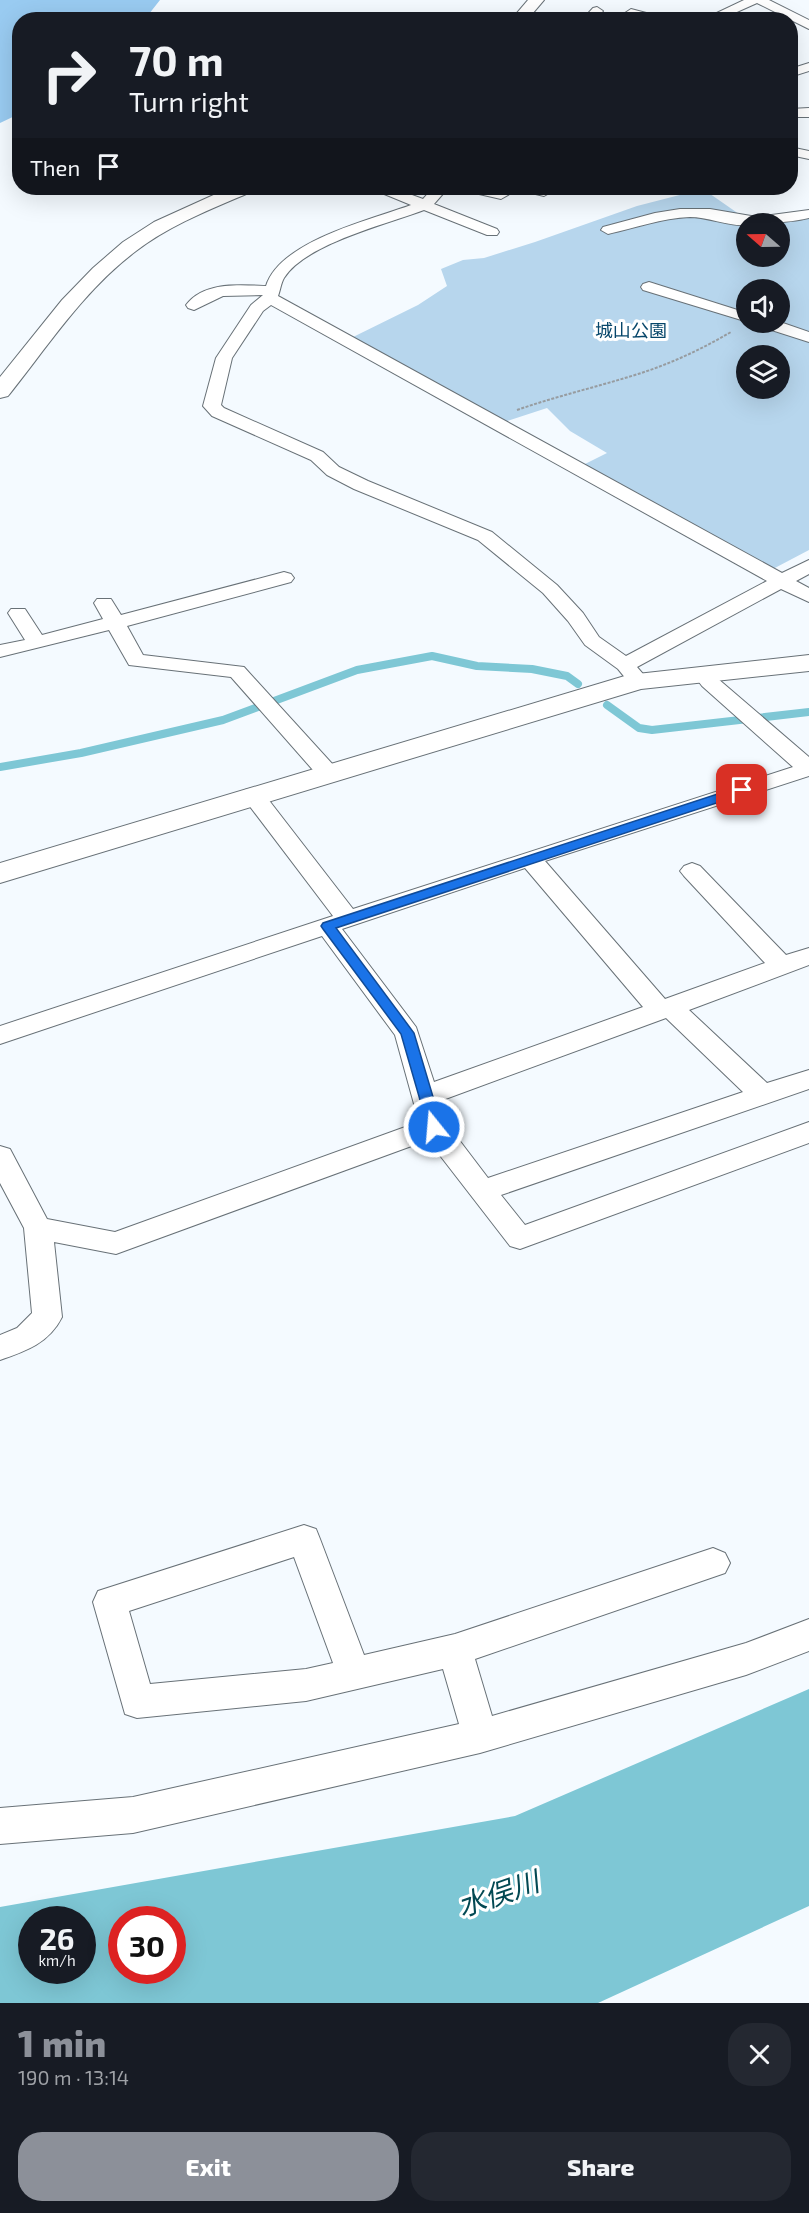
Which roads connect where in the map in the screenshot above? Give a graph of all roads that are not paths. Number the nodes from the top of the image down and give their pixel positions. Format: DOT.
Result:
graph roads {
  1 [pos="536,0"];
  2 [pos="754,0"];
  3 [pos="759,0"];
  4 [pos="526,12"];
  5 [pos="726,12"];
  6 [pos="777,12"];
  7 [pos="229,195"];
  8 [pos="399,195"];
  9 [pos="435,195"];
  10 [pos="501,195"];
  11 [pos="425,206"];
  12 [pos="482,207"];
  13 [pos="809,214"];
  14 [pos="608,230"];
  15 [pos="492,232"];
  16 [pos="649,287"];
  17 [pos="271,294"];
  18 [pos="194,305"];
  19 [pos="736,320"];
  20 [pos="790,331"];
  21 [pos="809,337"];
  22 [pos="0,392"];
  23 [pos="809,566"];
  24 [pos="284,578"];
  25 [pos="783,580"];
  26 [pos="809,596"];
  27 [pos="109,612"];
  28 [pos="18,613"];
  29 [pos="37,643"];
  30 [pos="0,651"];
  31 [pos="809,663"];
  32 [pos="631,673"];
  33 [pos="704,674"];
  34 [pos="809,769"];
  35 [pos="328,773"];
  36 [pos="253,795"];
  37 [pos="530,858"];
  38 [pos="692,872"];
  39 [pos="0,873"];
  40 [pos="338,923"];
  41 [pos="809,956"];
  42 [pos="782,966"];
  43 [pos="665,1009"];
  44 [pos="0,1035"];
  45 [pos="807,1082"];
  46 [pos="763,1095"];
  47 [pos="425,1096"];
  48 [pos="434,1127"];
  49 [pos="809,1132"];
  50 [pos="0,1156"];
  51 [pos="482,1191"];
  52 [pos="38,1228"];
  53 [pos="0,1348"];
  54 [pos="713,1563"];
  55 [pos="809,1635"];
  56 [pos="456,1650"];
  57 [pos="354,1674"];
  58 [pos="480,1736"];
  59 [pos="0,1826"];
  1 -- 4 [label="main road"];
  2 -- 5 [label="street"];
  3 -- 6 [label="street"];
  7 -- 22 [label="main road"];
  8 -- 11 [label="street"];
  9 -- 11 [label="street"];
  10 -- 12 [label="street"];
  11 -- 15 [label="street"];
  11 -- 17 [label="street"];
  13 -- 14 [label="street"];
  16 -- 19 [label="street"];
  17 -- 18 [label="street"];
  17 -- 25 [label="street"];
  17 -- 32 [label="street"];
  20 -- 21 [label="street"];
  23 -- 25 [label="street"];
  24 -- 27 [label="street"];
  25 -- 26 [label="street"];
  25 -- 32 [label="street"];
  27 -- 29 [label="street"];
  27 -- 35 [label="street"];
  28 -- 29 [label="street"];
  29 -- 30 [label="street"];
  31 -- 33 [label="main road"];
  32 -- 33 [label="main road"];
  32 -- 35 [label="main road"];
  33 -- 34 [label="street"];
  34 -- 37 [label="street"];
  35 -- 36 [label="main road"];
  36 -- 39 [label="main road"];
  36 -- 40 [label="street"];
  37 -- 40 [label="street"];
  37 -- 43 [label="street"];
  38 -- 42 [label="street"];
  40 -- 44 [label="street"];
  40 -- 47 [label="street"];
  41 -- 42 [label="street"];
  42 -- 43 [label="street"];
  43 -- 46 [label="street"];
  43 -- 47 [label="street"];
  45 -- 46 [label="street"];
  46 -- 51 [label="street"];
  47 -- 48 [label="street"];
  48 -- 51 [label="street"];
  48 -- 52 [label="street"];
  49 -- 51 [label="street"];
  50 -- 52 [label="street"];
  52 -- 53 [label="street"];
  54 -- 56 [label="street"];
  55 -- 58 [label="street"];
  56 -- 57 [label="street"];
  56 -- 58 [label="street"];
  57 -- 57 [label="street"];
  58 -- 59 [label="street"];
}
